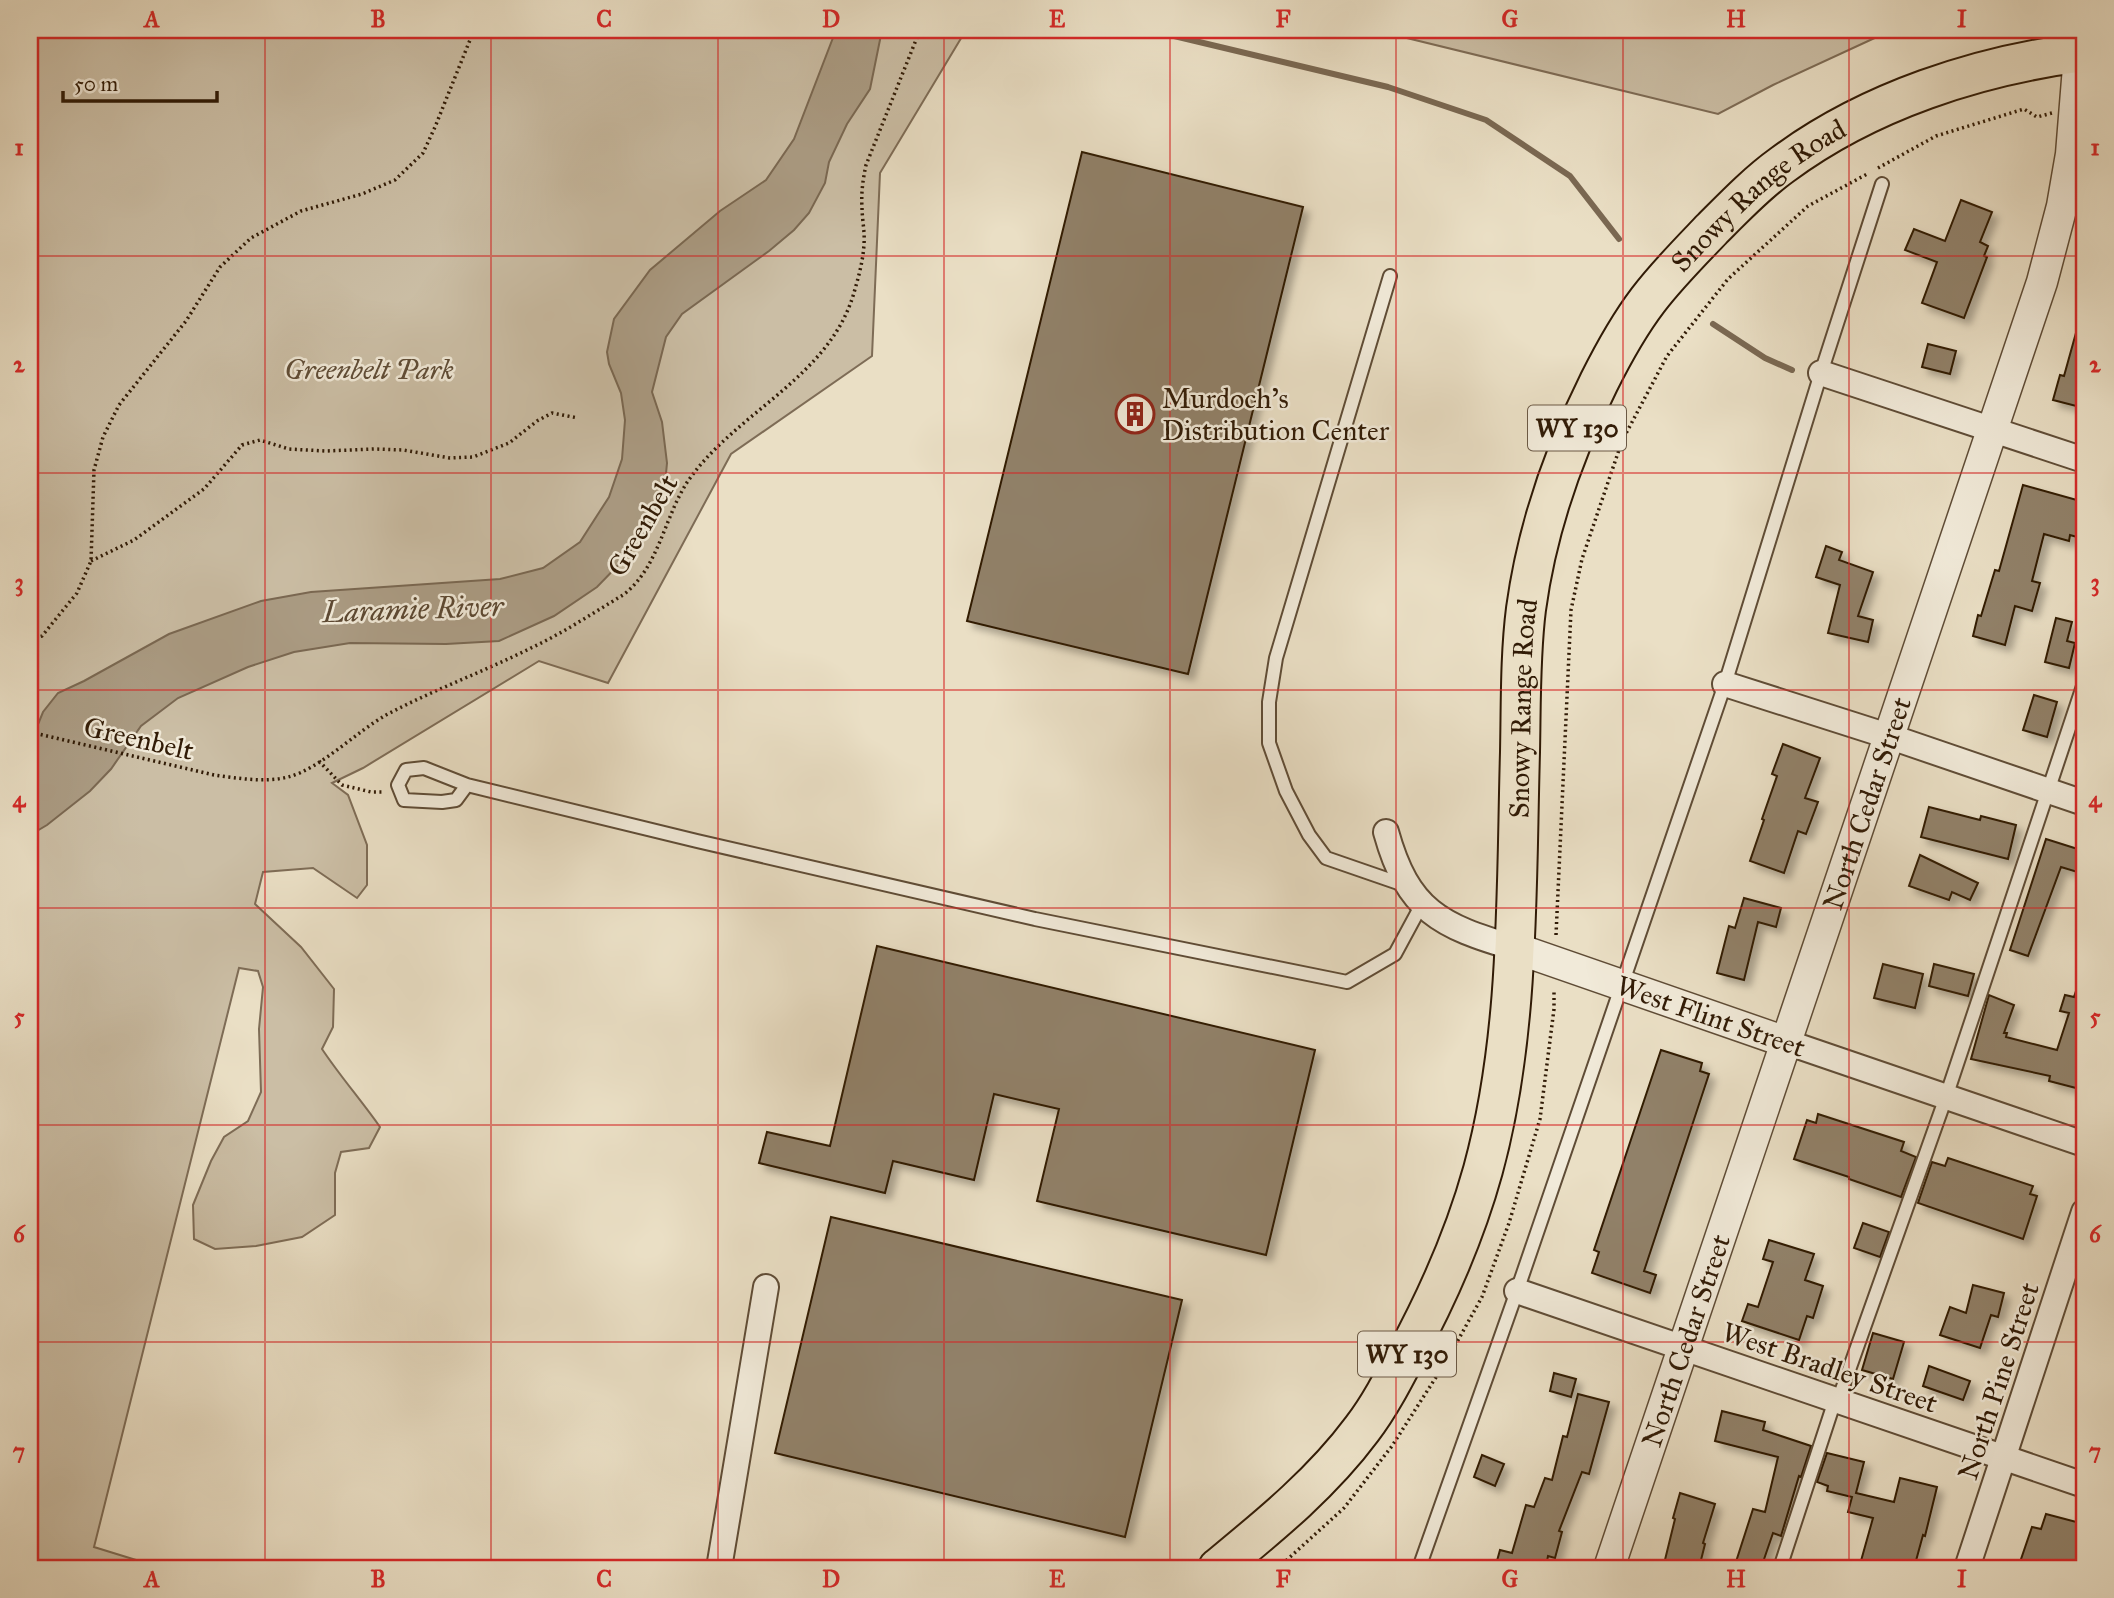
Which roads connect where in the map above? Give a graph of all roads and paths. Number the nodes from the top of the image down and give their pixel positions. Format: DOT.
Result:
graph roads {
  1 [pos="474,30"];
  2 [pos="920,30"];
  3 [pos="2081,45"];
  4 [pos="2076,107"];
  5 [pos="1882,184"];
  6 [pos="1390,276"];
  7 [pos="1821,373"];
  8 [pos="578,418"];
  9 [pos="1992,429"];
  10 [pos="2084,460"];
  11 [pos="91,561"];
  12 [pos="30,639"];
  13 [pos="2084,683"];
  14 [pos="1725,684"];
  15 [pos="30,732"];
  16 [pos="1888,736"];
  17 [pos="319,761"];
  18 [pos="467,785"];
  19 [pos="401,791"];
  20 [pos="2048,791"];
  21 [pos="2084,803"];
  22 [pos="1386,832"];
  23 [pos="1415,895"];
  24 [pos="1514,948"];
  25 [pos="1554,962"];
  26 [pos="1623,986"];
  27 [pos="1786,1042"];
  28 [pos="1946,1097"];
  29 [pos="2084,1143"];
  30 [pos="2084,1212"];
  31 [pos="766,1287"];
  32 [pos="1517,1292"];
  33 [pos="1683,1348"];
  34 [pos="1835,1400"];
  35 [pos="2004,1458"];
  36 [pos="2084,1485"];
  37 [pos="719,1568"];
  38 [pos="1218,1568"];
  39 [pos="1279,1568"];
  40 [pos="1419,1568"];
  41 [pos="1609,1568"];
  42 [pos="1780,1568"];
  43 [pos="1967,1568"];
  1 -- 11 [label="path"];
  2 -- 17 [label="path, Greenbelt"];
  3 -- 4 [label="street, North Cedar Street"];
  3 -- 24 [label="main road, Snowy Range Road / WY 130"];
  4 -- 9 [label="street, North Cedar Street"];
  4 -- 25 [label="path"];
  5 -- 7 [label="lane"];
  6 -- 23 [label="lane"];
  7 -- 9 [label="street"];
  7 -- 14 [label="lane"];
  8 -- 11 [label="path"];
  9 -- 10 [label="street"];
  9 -- 16 [label="street, North Cedar Street"];
  11 -- 12 [label="path"];
  13 -- 20 [label="lane"];
  14 -- 16 [label="street"];
  14 -- 26 [label="lane"];
  15 -- 17 [label="path, Greenbelt"];
  16 -- 20 [label="street"];
  16 -- 27 [label="street, North Cedar Street"];
  17 -- 19 [label="path"];
  18 -- 19 [label="lane"];
  18 -- 19 [label="lane"];
  18 -- 23 [label="lane"];
  20 -- 21 [label="street"];
  20 -- 28 [label="lane"];
  22 -- 23 [label="street, West Flint Street"];
  23 -- 24 [label="street, West Flint Street"];
  24 -- 25 [label="street, West Flint Street"];
  24 -- 38 [label="main road, Snowy Range Road / WY 130"];
  25 -- 26 [label="street, West Flint Street"];
  25 -- 39 [label="path"];
  26 -- 27 [label="street, West Flint Street"];
  26 -- 32 [label="lane"];
  27 -- 28 [label="street, West Flint Street"];
  27 -- 33 [label="street, North Cedar Street"];
  28 -- 29 [label="street, West Flint Street"];
  28 -- 34 [label="lane"];
  30 -- 35 [label="street, North Pine Street"];
  31 -- 37 [label="street"];
  32 -- 33 [label="street, West Bradley Street"];
  32 -- 40 [label="lane"];
  33 -- 34 [label="street, West Bradley Street"];
  33 -- 41 [label="street, North Cedar Street"];
  34 -- 35 [label="street, West Bradley Street"];
  34 -- 42 [label="lane"];
  35 -- 36 [label="street, West Bradley Street"];
  35 -- 43 [label="street, North Pine Street"];
}
